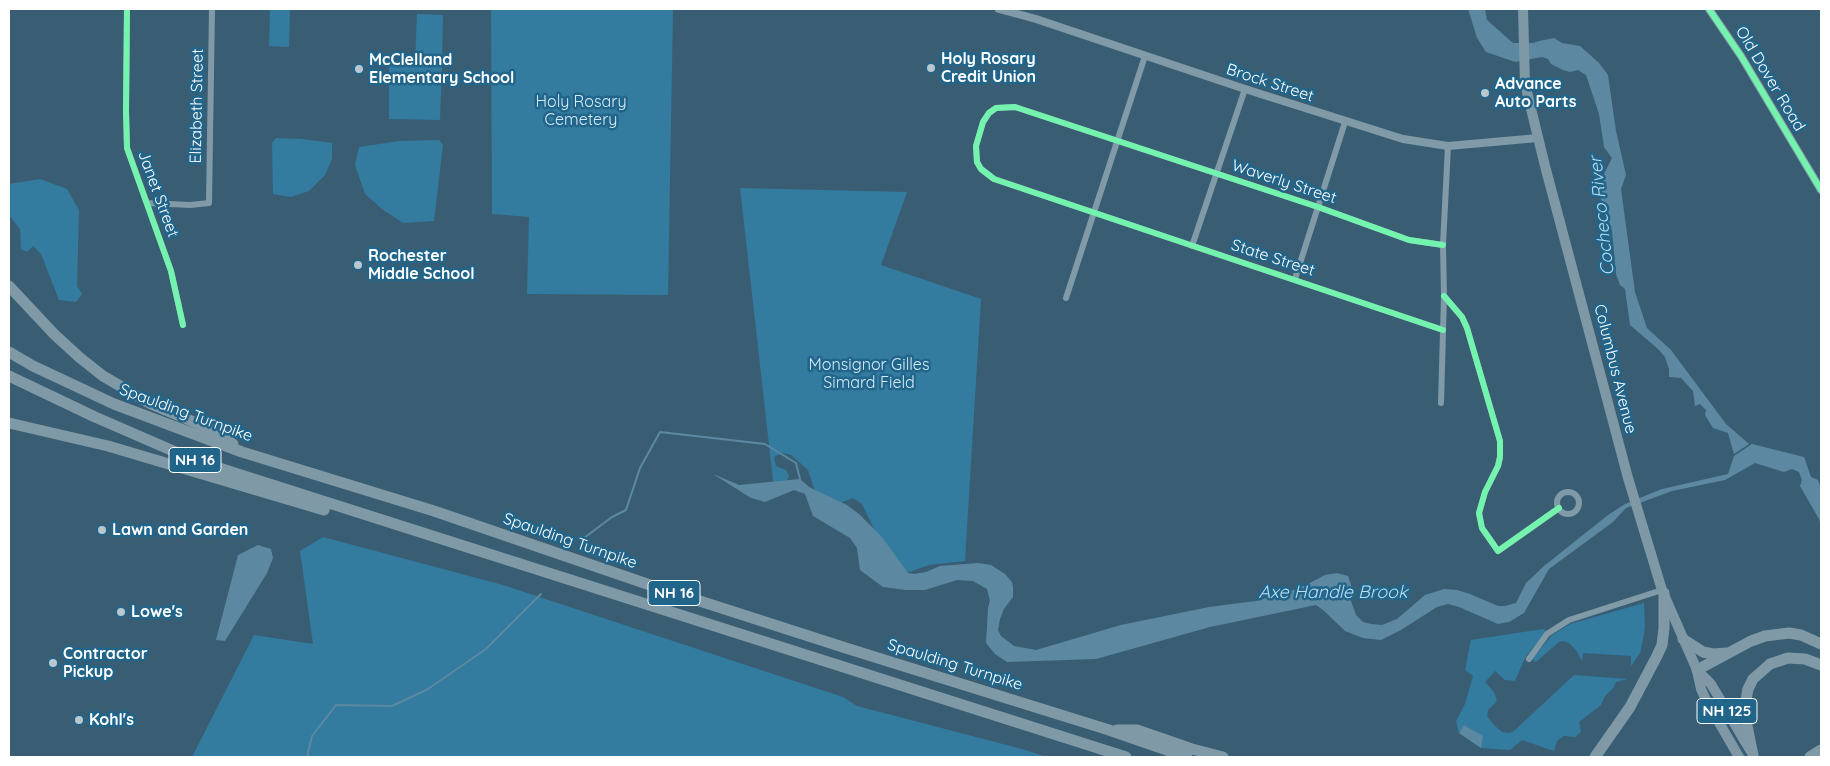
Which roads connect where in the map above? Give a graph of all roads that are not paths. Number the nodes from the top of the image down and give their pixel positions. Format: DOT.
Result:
graph roads {
  1 [pos="127,9"];
  2 [pos="212,9"];
  3 [pos="999,9"];
  4 [pos="1523,9"];
  5 [pos="1710,9"];
  6 [pos="1145,56"];
  7 [pos="1245,89"];
  8 [pos="1345,122"];
  9 [pos="1538,138"];
  10 [pos="1118,140"];
  11 [pos="1448,146"];
  12 [pos="1217,174"];
  13 [pos="1821,190"];
  14 [pos="147,203"];
  15 [pos="1318,207"];
  16 [pos="1094,212"];
  17 [pos="1443,245"];
  18 [pos="1192,246"];
  19 [pos="1295,279"];
  20 [pos="9,286"];
  21 [pos="1444,296"];
  22 [pos="1066,298"];
  23 [pos="183,325"];
  24 [pos="1444,330"];
  25 [pos="9,352"];
  26 [pos="9,376"];
  27 [pos="1441,403"];
  28 [pos="9,423"];
  29 [pos="242,452"];
  30 [pos="1559,508"];
  31 [pos="390,522"];
  32 [pos="1663,592"];
  33 [pos="1683,640"];
  34 [pos="1821,644"];
  35 [pos="1728,653"];
  36 [pos="1529,659"];
  37 [pos="1821,665"];
  38 [pos="1697,670"];
  39 [pos="1108,730"];
  40 [pos="1821,750"];
  41 [pos="1754,756"];
  42 [pos="1126,757"];
  43 [pos="1187,757"];
  44 [pos="1224,757"];
  45 [pos="1595,757"];
  46 [pos="1739,757"];
  47 [pos="1810,757"];
  1 -- 14 [label="street, Janet Street"];
  2 -- 14 [label="street, Elizabeth Street"];
  3 -- 6 [label="street, Brock Street"];
  4 -- 9 [label="main road, Columbus Avenue / NH 125"];
  5 -- 13 [label="street, Old Dover Road"];
  6 -- 7 [label="street, Brock Street"];
  6 -- 10 [label="street"];
  7 -- 8 [label="street, Brock Street"];
  7 -- 12 [label="street"];
  8 -- 11 [label="street, Brock Street"];
  8 -- 15 [label="street"];
  9 -- 11 [label="street, Brock Street"];
  9 -- 32 [label="main road, Columbus Avenue / NH 125"];
  10 -- 12 [label="street, Waverly Street"];
  10 -- 16 [label="street"];
  10 -- 16 [label="street, Waverly Street"];
  11 -- 17 [label="street"];
  12 -- 15 [label="street, Waverly Street"];
  12 -- 18 [label="street"];
  14 -- 23 [label="street, Janet Street"];
  15 -- 17 [label="street, Waverly Street"];
  15 -- 19 [label="street"];
  16 -- 18 [label="street, State Street"];
  16 -- 22 [label="street"];
  17 -- 21 [label="street"];
  18 -- 19 [label="street, State Street"];
  19 -- 24 [label="street, State Street"];
  20 -- 29 [label="highway"];
  21 -- 24 [label="street"];
  21 -- 30 [label="street"];
  24 -- 27 [label="street"];
  25 -- 29 [label="highway, Spaulding Turnpike / NH 16"];
  26 -- 31 [label="highway, NH 16"];
  28 -- 31 [label="highway"];
  29 -- 39 [label="highway, Spaulding Turnpike / NH 16"];
  31 -- 42 [label="highway, NH 16"];
  32 -- 33 [label="main road, Columbus Avenue / NH 125"];
  32 -- 36 [label="street"];
  32 -- 45 [label="highway"];
  33 -- 35 [label="highway"];
  33 -- 38 [label="main road, Columbus Avenue / NH 125"];
  34 -- 35 [label="highway"];
  35 -- 38 [label="highway"];
  37 -- 41 [label="highway"];
  38 -- 41 [label="highway, NH 125"];
  38 -- 46 [label="highway, NH 125"];
  39 -- 43 [label="highway, Spaulding Turnpike / NH 16"];
  39 -- 44 [label="highway"];
  40 -- 47 [label="highway"];
}
